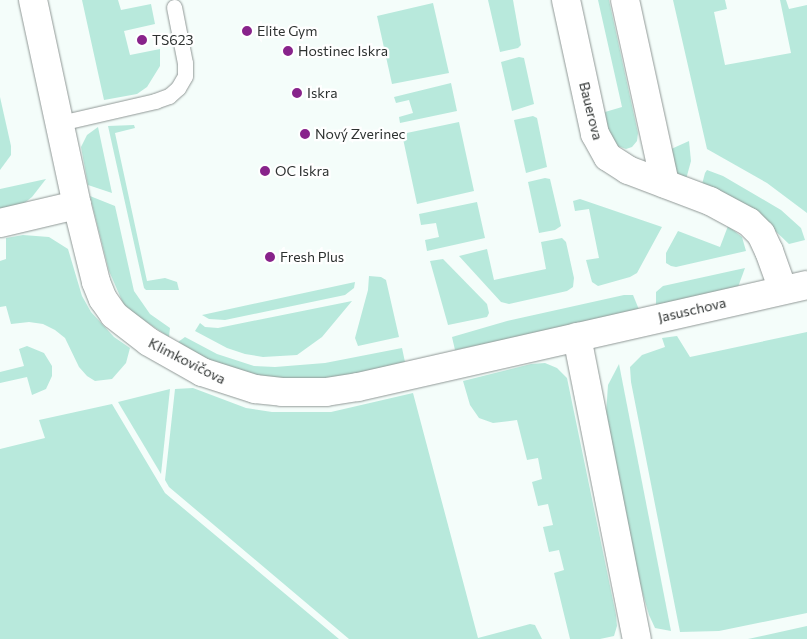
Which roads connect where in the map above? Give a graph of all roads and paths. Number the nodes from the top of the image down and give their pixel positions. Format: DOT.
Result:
graph roads {
  1 [pos="33,0"];
  2 [pos="566,0"];
  3 [pos="625,0"];
  4 [pos="174,7"];
  5 [pos="60,123"];
  6 [pos="665,184"];
  7 [pos="77,205"];
  8 [pos="0,223"];
  9 [pos="795,287"];
  10 [pos="577,337"];
  11 [pos="637,639"];
  1 -- 5 [label="street, Klimkovičova"];
  2 -- 6 [label="street, Bauerova"];
  3 -- 6 [label="street"];
  4 -- 5 [label="lane"];
  5 -- 7 [label="street, Klimkovičova"];
  6 -- 9 [label="street, Bauerova"];
  7 -- 8 [label="street"];
  7 -- 10 [label="street, Klimkovičova"];
  9 -- 10 [label="street, Jasuschova"];
  10 -- 11 [label="street"];
}
